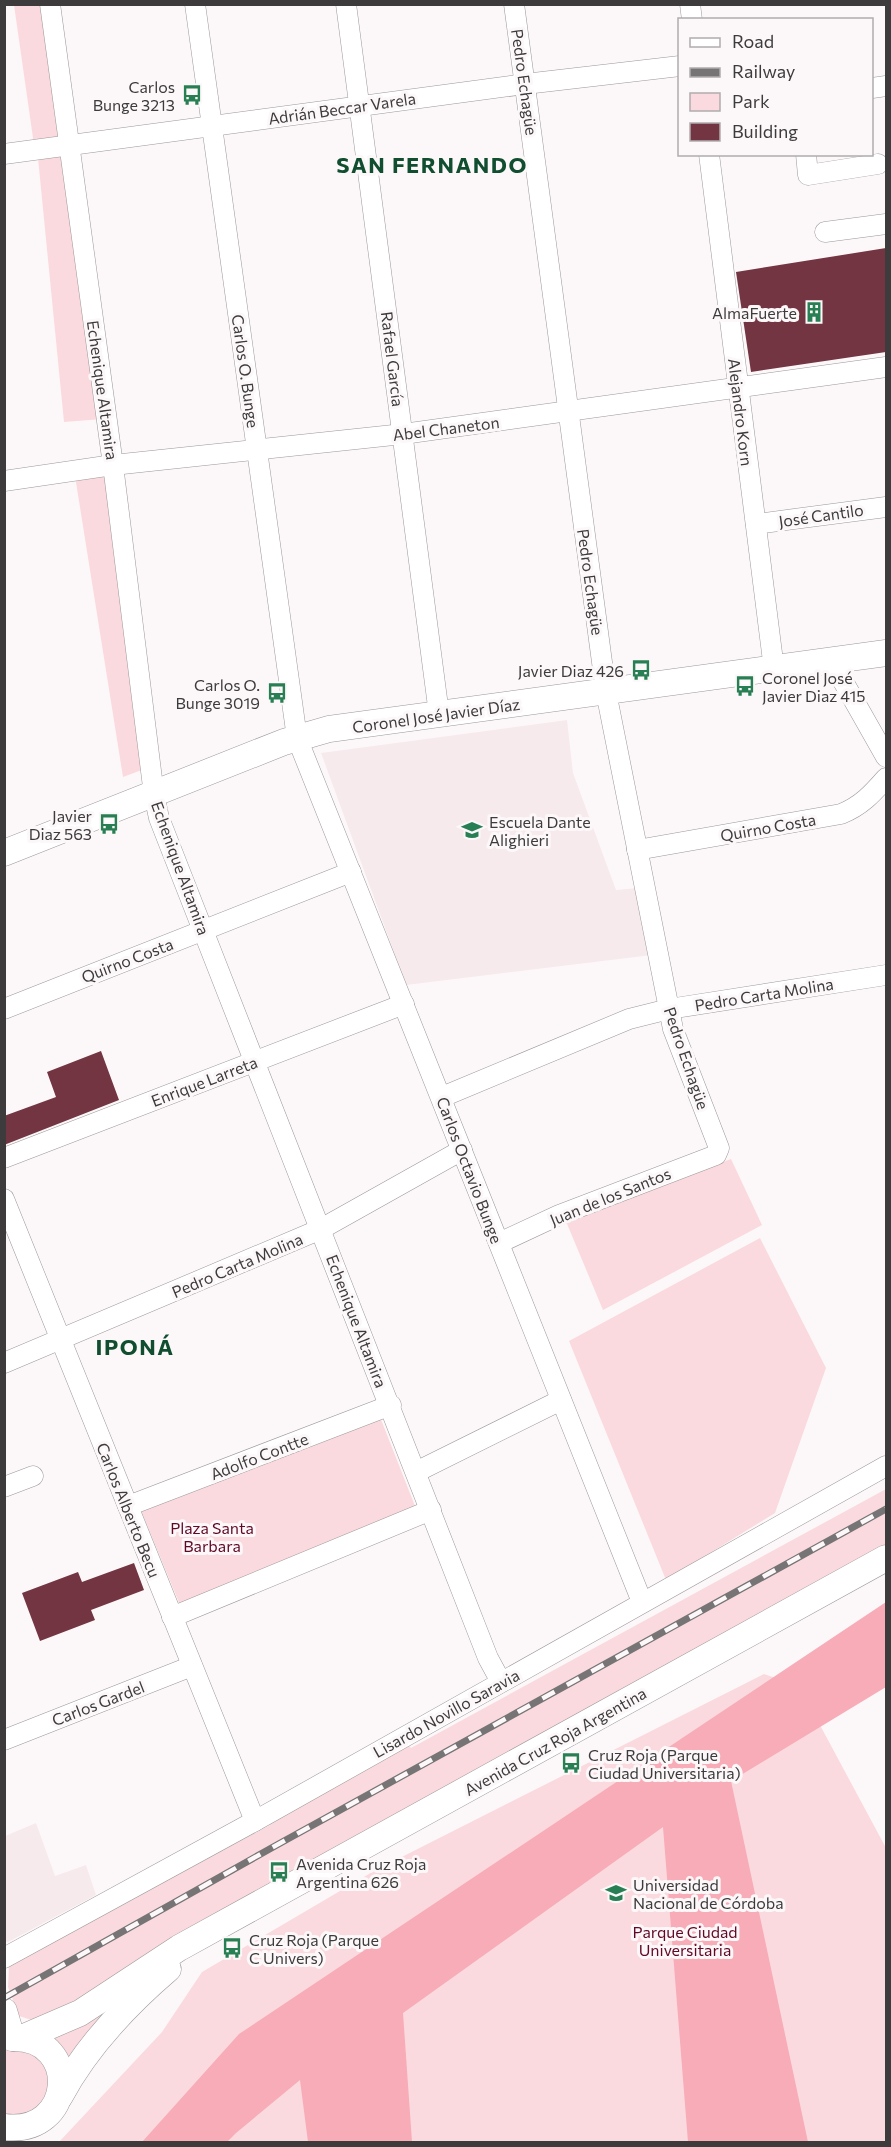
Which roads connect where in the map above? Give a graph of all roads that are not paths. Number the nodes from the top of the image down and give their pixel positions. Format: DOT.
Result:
graph roads {
  1 [pos="50,4"];
  2 [pos="195,4"];
  3 [pos="346,4"];
  4 [pos="514,4"];
  5 [pos="678,66"];
  6 [pos="525,84"];
  7 [pos="360,106"];
  8 [pos="212,126"];
  9 [pos="69,145"];
  10 [pos="4,154"];
  11 [pos="709,156"];
  12 [pos="806,156"];
  13 [pos="878,164"];
  14 [pos="886,224"];
  15 [pos="825,232"];
  16 [pos="886,367"];
  17 [pos="738,388"];
  18 [pos="569,412"];
  19 [pos="403,434"];
  20 [pos="257,450"];
  21 [pos="113,465"];
  22 [pos="4,481"];
  23 [pos="886,507"];
  24 [pos="756,524"];
  25 [pos="886,653"];
  26 [pos="831,660"];
  27 [pos="774,669"];
  28 [pos="606,692"];
  29 [pos="439,714"];
  30 [pos="297,738"];
  31 [pos="886,757"];
  32 [pos="886,778"];
  33 [pos="154,795"];
  34 [pos="637,850"];
  35 [pos="4,853"];
  36 [pos="351,872"];
  37 [pos="204,930"];
  38 [pos="886,975"];
  39 [pos="404,1004"];
  40 [pos="4,1008"];
  41 [pos="669,1009"];
  42 [pos="254,1062"];
  43 [pos="442,1097"];
  44 [pos="719,1148"];
  45 [pos="462,1150"];
  46 [pos="4,1158"];
  47 [pos="4,1199"];
  48 [pos="321,1229"];
  49 [pos="499,1243"];
  50 [pos="61,1340"];
  51 [pos="4,1363"];
  52 [pos="561,1400"];
  53 [pos="391,1405"];
  54 [pos="886,1466"];
  55 [pos="416,1472"];
  56 [pos="33,1476"];
  57 [pos="4,1487"];
  58 [pos="128,1506"];
  59 [pos="431,1510"];
  60 [pos="886,1558"];
  61 [pos="642,1602"];
  62 [pos="172,1617"];
  63 [pos="192,1666"];
  64 [pos="501,1682"];
  65 [pos="4,1740"];
  66 [pos="255,1821"];
  67 [pos="224,1923"];
  68 [pos="4,1958"];
  69 [pos="4,2011"];
  70 [pos="13,2038"];
  71 [pos="60,2096"];
  72 [pos="19,2132"];
  1 -- 9 [label="street, Echenique Altamira"];
  2 -- 8 [label="street, Carlos O. Bunge"];
  3 -- 7 [label="street, Rafael García"];
  4 -- 6 [label="street, Pedro Echagüe"];
  5 -- 6 [label="street, Adrián Beccar Varela"];
  6 -- 7 [label="street, Adrián Beccar Varela"];
  6 -- 18 [label="street, Pedro Echagüe"];
  7 -- 8 [label="street, Adrián Beccar Varela"];
  7 -- 19 [label="street, Rafael García"];
  8 -- 9 [label="street, Adrián Beccar Varela"];
  8 -- 20 [label="street, Carlos O. Bunge"];
  9 -- 10 [label="street, Adrián Beccar Varela"];
  9 -- 21 [label="street, Echenique Altamira"];
  11 -- 17 [label="street, Alejandro Korn"];
  12 -- 13 [label="street"];
  14 -- 15 [label="street"];
  16 -- 17 [label="street, Abel Chaneton"];
  17 -- 18 [label="street, Abel Chaneton"];
  17 -- 24 [label="street, Alejandro Korn"];
  18 -- 19 [label="street, Abel Chaneton"];
  18 -- 28 [label="street, Pedro Echagüe"];
  19 -- 20 [label="street, Abel Chaneton"];
  19 -- 29 [label="street, Rafael García"];
  20 -- 21 [label="street, Abel Chaneton"];
  20 -- 30 [label="street, Carlos O. Bunge"];
  21 -- 22 [label="street, Abel Chaneton"];
  21 -- 33 [label="street, Echenique Altamira"];
  23 -- 24 [label="street, José Cantilo"];
  24 -- 27 [label="street, Alejandro Korn"];
  25 -- 26 [label="main road, Coronel José Javier Díaz"];
  26 -- 27 [label="main road, Coronel José Javier Díaz"];
  26 -- 31 [label="street"];
  27 -- 28 [label="main road, Coronel José Javier Díaz"];
  28 -- 29 [label="main road, Coronel José Javier Díaz"];
  28 -- 34 [label="street, Pedro Echagüe"];
  29 -- 30 [label="main road, Coronel José Javier Díaz"];
  30 -- 33 [label="main road, Coronel José Javier Díaz"];
  30 -- 36 [label="street, Carlos Octavio Bunge"];
  32 -- 34 [label="street, Quirno Costa"];
  33 -- 35 [label="main road, Coronel José Javier Díaz"];
  33 -- 37 [label="street, Echenique Altamira"];
  34 -- 41 [label="street, Pedro Echagüe"];
  36 -- 37 [label="street, Quirno Costa"];
  36 -- 39 [label="street, Carlos Octavio Bunge"];
  37 -- 40 [label="street, Quirno Costa"];
  37 -- 42 [label="street, Echenique Altamira"];
  38 -- 41 [label="street, Pedro Carta Molina"];
  39 -- 42 [label="street, Enrique Larreta"];
  39 -- 43 [label="street, Carlos Octavio Bunge"];
  41 -- 43 [label="street, Pedro Carta Molina"];
  41 -- 44 [label="street, Pedro Echagüe"];
  42 -- 46 [label="street, Enrique Larreta"];
  42 -- 48 [label="street, Echenique Altamira"];
  43 -- 45 [label="street, Carlos Octavio Bunge"];
  44 -- 49 [label="street, Juan de los Santos"];
  45 -- 48 [label="street, Pedro Carta Molina"];
  45 -- 49 [label="street, Carlos Octavio Bunge"];
  47 -- 50 [label="street, Carlos Alberto Becu"];
  48 -- 50 [label="street, Pedro Carta Molina"];
  48 -- 53 [label="street, Echenique Altamira"];
  49 -- 52 [label="street, Carlos Octavio Bunge"];
  50 -- 51 [label="street, Pedro Carta Molina"];
  50 -- 58 [label="street, Carlos Alberto Becu"];
  52 -- 55 [label="street"];
  52 -- 61 [label="street, Carlos Octavio Bunge"];
  53 -- 55 [label="street, Echenique Altamira"];
  53 -- 58 [label="street, Adolfo Contte"];
  54 -- 61 [label="street, Lisardo Novillo Saravia"];
  55 -- 59 [label="street, Echenique Altamira"];
  56 -- 57 [label="street"];
  58 -- 62 [label="street, Carlos Alberto Becu"];
  59 -- 62 [label="street"];
  59 -- 64 [label="street, Echenique Altamira"];
  60 -- 67 [label="main road, Avenida Cruz Roja Argentina"];
  61 -- 64 [label="street, Lisardo Novillo Saravia"];
  62 -- 63 [label="street, Carlos Alberto Becu"];
  63 -- 65 [label="street, Carlos Gardel"];
  63 -- 66 [label="street, Carlos Alberto Becu"];
  64 -- 66 [label="street, Lisardo Novillo Saravia"];
  66 -- 68 [label="street, Lisardo Novillo Saravia"];
  67 -- 70 [label="main road, Avenida Cruz Roja Argentina"];
  67 -- 71 [label="main road, Avenida Cruz Roja Argentina"];
  69 -- 70 [label="main road"];
  70 -- 71 [label="main road"];
  71 -- 72 [label="main road, Avenida Cruz Roja Argentina"];
}
